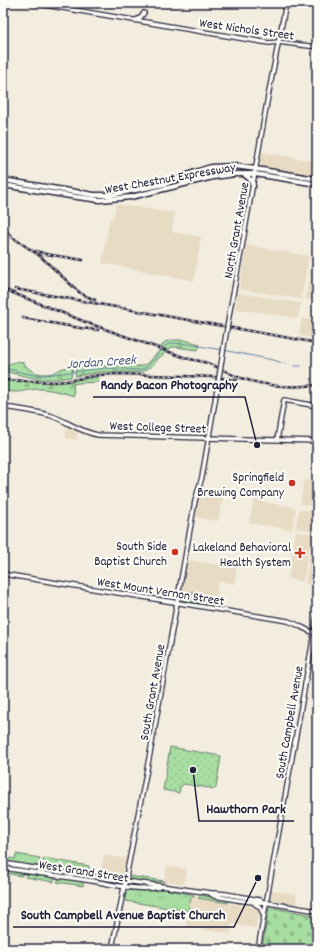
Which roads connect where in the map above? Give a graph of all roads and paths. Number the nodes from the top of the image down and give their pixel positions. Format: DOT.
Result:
graph roads {
  1 [pos="33,3"];
  2 [pos="286,3"];
  3 [pos="144,13"];
  4 [pos="135,21"];
  5 [pos="278,42"];
  6 [pos="317,47"];
  7 [pos="256,169"];
  8 [pos="244,174"];
  9 [pos="255,174"];
  10 [pos="317,179"];
  11 [pos="3,180"];
  12 [pos="3,184"];
  13 [pos="317,184"];
  14 [pos="253,186"];
  15 [pos="3,406"];
  16 [pos="317,406"];
  17 [pos="209,438"];
  18 [pos="277,440"];
  19 [pos="317,441"];
  20 [pos="3,574"];
  21 [pos="177,603"];
  22 [pos="317,617"];
  23 [pos="314,633"];
  24 [pos="3,863"];
  25 [pos="3,868"];
  26 [pos="125,881"];
  27 [pos="124,886"];
  28 [pos="163,886"];
  29 [pos="211,893"];
  30 [pos="244,901"];
  31 [pos="265,902"];
  32 [pos="317,912"];
  33 [pos="264,917"];
  34 [pos="112,949"];
  35 [pos="258,949"];
  1 -- 4 [label="main road, West Nichols Street"];
  2 -- 5 [label="main road, North Grant Avenue"];
  3 -- 4 [label="main road"];
  4 -- 5 [label="main road, West Nichols Street"];
  5 -- 6 [label="main road, West Nichols Street"];
  5 -- 7 [label="main road, North Grant Avenue"];
  7 -- 9 [label="main road, North Grant Avenue"];
  7 -- 10 [label="main road, West Chestnut Expressway"];
  7 -- 11 [label="main road, West Chestnut Expressway"];
  8 -- 9 [label="main road, West Chestnut Expressway"];
  8 -- 12 [label="main road, West Chestnut Expressway"];
  8 -- 14 [label="main road"];
  9 -- 13 [label="main road, West Chestnut Expressway"];
  9 -- 14 [label="main road, North Grant Avenue"];
  14 -- 17 [label="main road, North Grant Avenue, bridge"];
  15 -- 17 [label="main road, West College Street"];
  16 -- 18 [label="main road"];
  17 -- 18 [label="main road, West College Street"];
  17 -- 21 [label="main road, South Grant Avenue"];
  18 -- 19 [label="main road, West College Street"];
  20 -- 21 [label="main road, West Mount Vernon Street"];
  21 -- 23 [label="main road, West Mount Vernon Street"];
  21 -- 26 [label="main road, South Grant Avenue"];
  22 -- 23 [label="main road, South Campbell Avenue"];
  23 -- 31 [label="main road, South Campbell Avenue"];
  24 -- 26 [label="main road, West Grand Street"];
  25 -- 27 [label="main road, West Grand Street"];
  26 -- 27 [label="main road, South Grant Avenue"];
  26 -- 28 [label="main road, West Grand Street"];
  27 -- 28 [label="main road, West Grand Street"];
  27 -- 34 [label="main road, South Grant Avenue"];
  28 -- 29 [label="main road, West Grand Street"];
  29 -- 30 [label="main road, West Grand Street"];
  29 -- 31 [label="main road, West Grand Street"];
  30 -- 31 [label="main road, West Grand Street"];
  30 -- 33 [label="main road"];
  31 -- 32 [label="main road, West Grand Street"];
  31 -- 33 [label="main road, South Campbell Avenue"];
  33 -- 35 [label="main road, South Campbell Avenue"];
}
